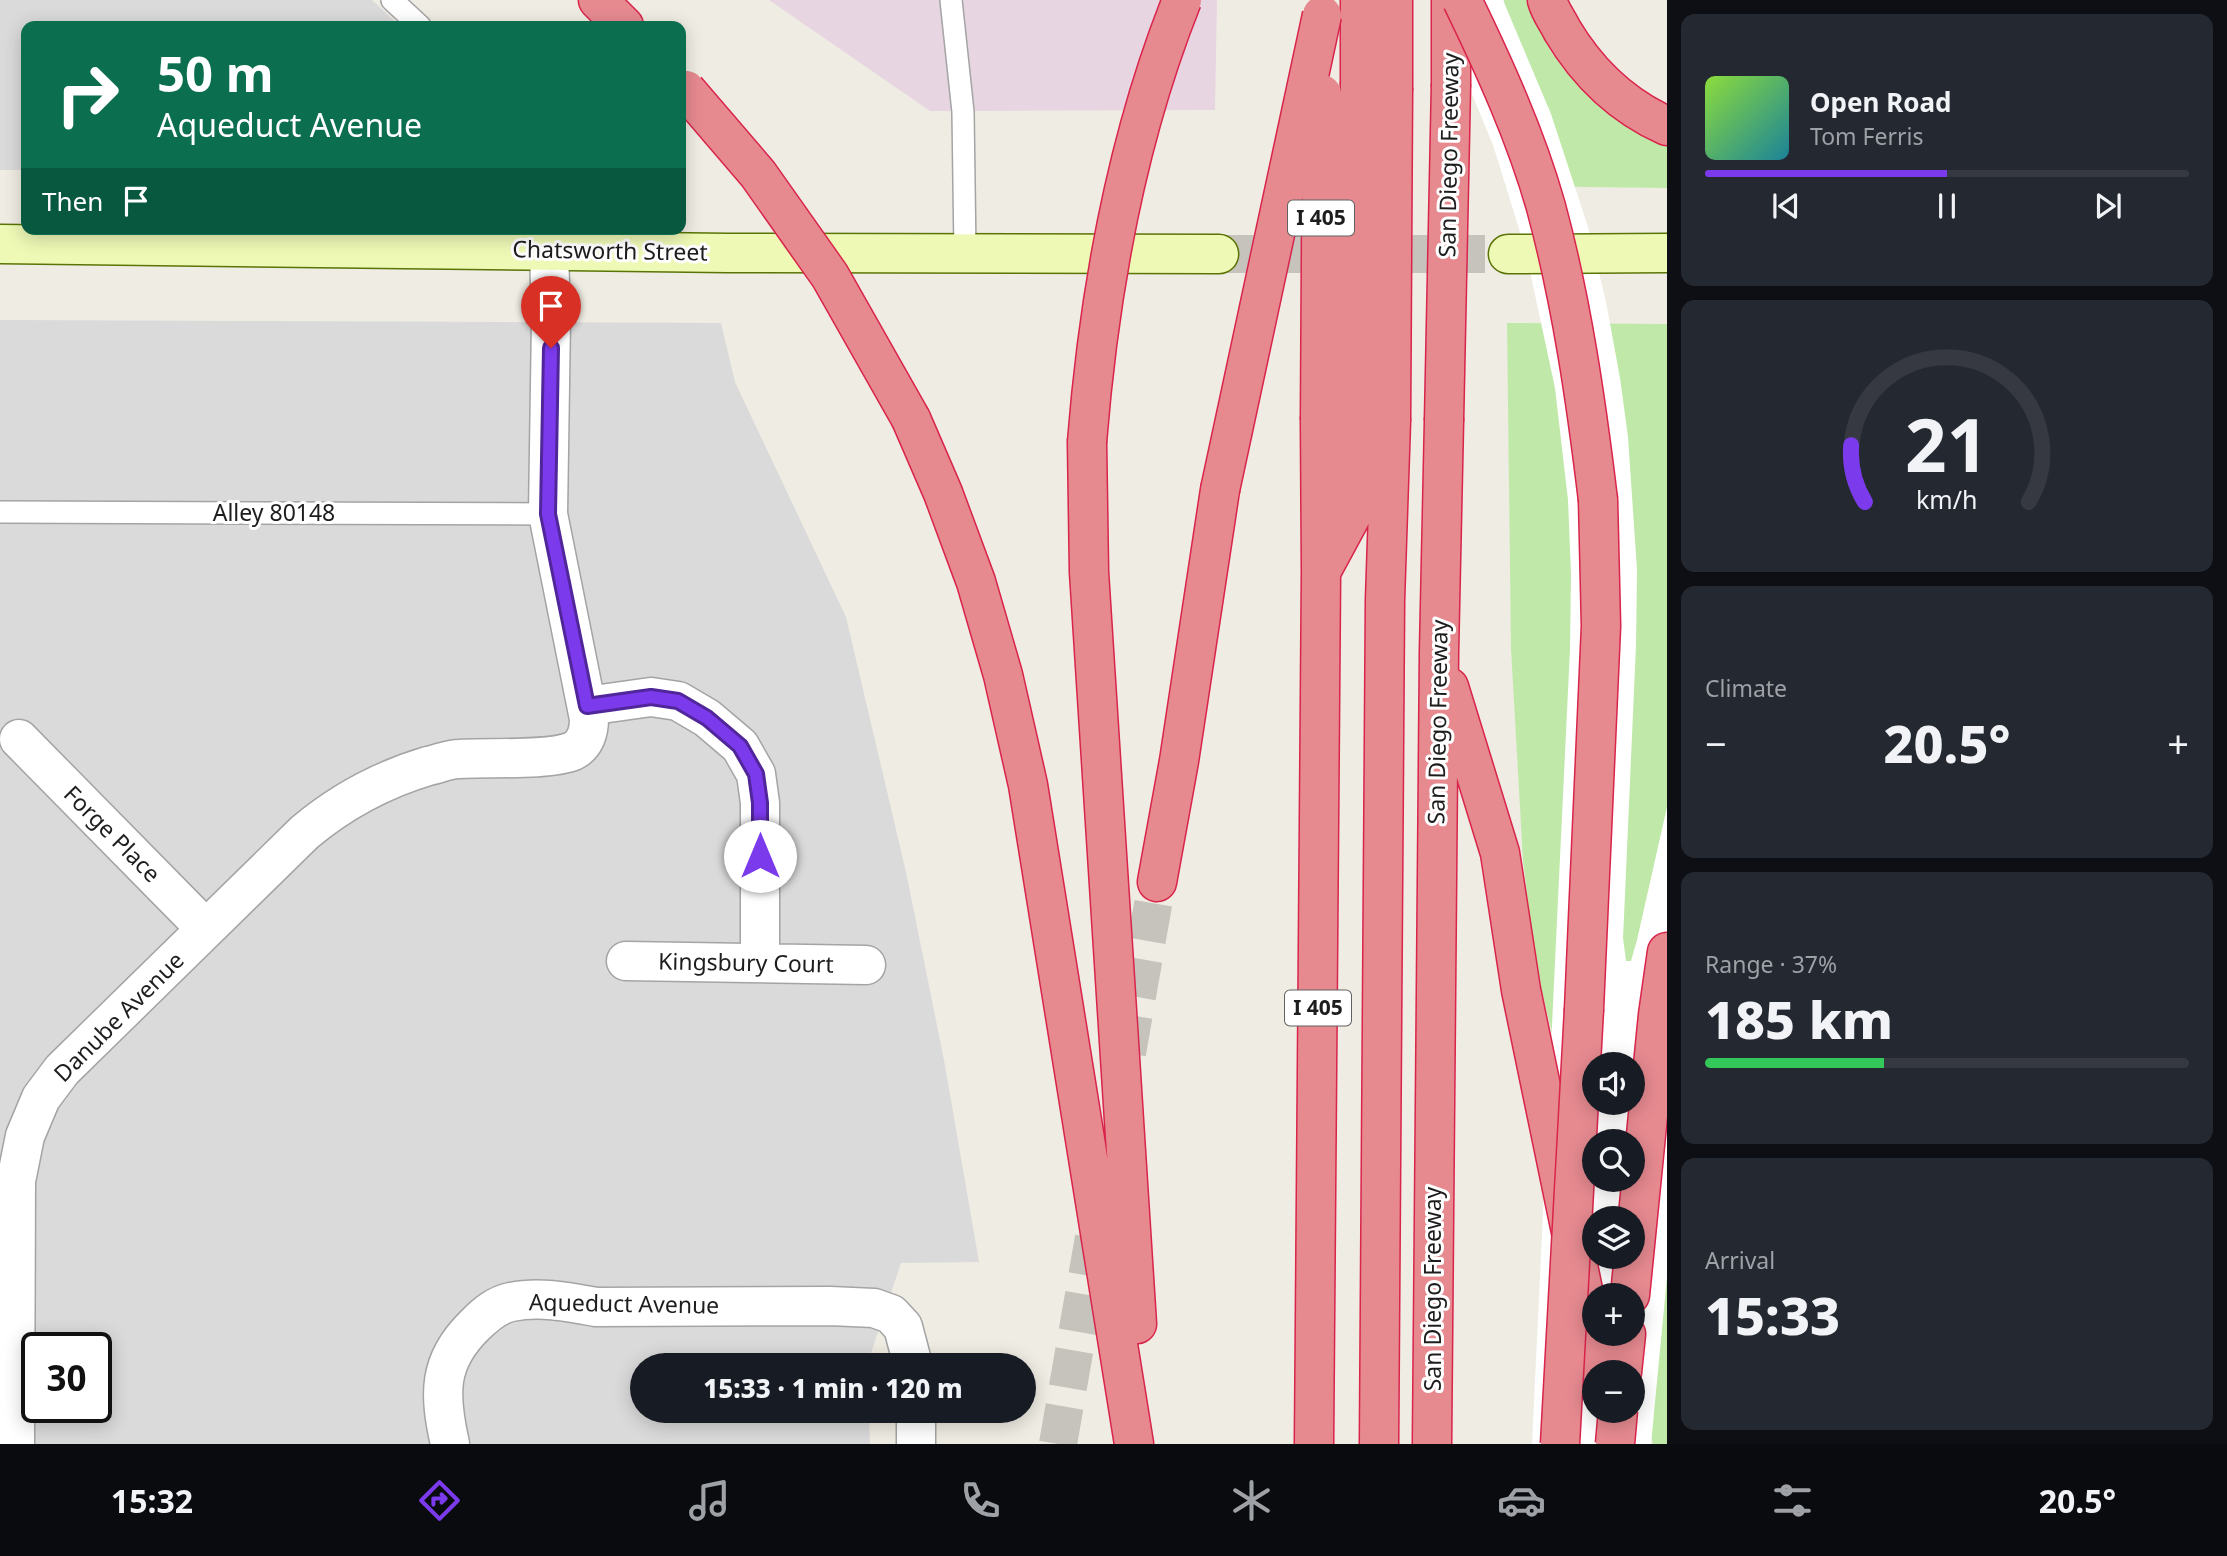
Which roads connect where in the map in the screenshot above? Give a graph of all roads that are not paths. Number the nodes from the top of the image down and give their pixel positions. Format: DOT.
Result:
graph roads {
  1 [pos="392,0"];
  2 [pos="598,0"];
  3 [pos="951,0"];
  4 [pos="1182,0"];
  5 [pos="1360,0"];
  6 [pos="1394,0"];
  7 [pos="1451,0"];
  8 [pos="1462,0"];
  9 [pos="1547,0"];
  10 [pos="1322,8"];
  11 [pos="415,21"];
  12 [pos="619,21"];
  13 [pos="1377,85"];
  14 [pos="686,90"];
  15 [pos="1667,126"];
  16 [pos="548,240"];
  17 [pos="0,244"];
  18 [pos="965,253"];
  19 [pos="1667,253"];
  20 [pos="1219,254"];
  21 [pos="1508,254"];
  22 [pos="1356,420"];
  23 [pos="0,512"];
  24 [pos="548,514"];
  25 [pos="1439,652"];
  26 [pos="587,706"];
  27 [pos="19,739"];
  28 [pos="1157,882"];
  29 [pos="206,929"];
  30 [pos="1667,953"];
  31 [pos="626,961"];
  32 [pos="760,963"];
  33 [pos="866,965"];
  34 [pos="1631,1283"];
  35 [pos="909,1353"];
  36 [pos="1598,1360"];
  37 [pos="916,1423"];
  38 [pos="1611,1423"];
  39 [pos="1617,1423"];
  40 [pos="15,1444"];
  41 [pos="450,1444"];
  42 [pos="916,1444"];
  43 [pos="1134,1444"];
  44 [pos="1144,1444"];
  45 [pos="1314,1444"];
  46 [pos="1378,1444"];
  47 [pos="1432,1444"];
  48 [pos="1560,1444"];
  49 [pos="1615,1444"];
  1 -- 11 [label="lane"];
  2 -- 12 [label="highway"];
  3 -- 18 [label="lane"];
  4 -- 44 [label="highway, bridge"];
  5 -- 13 [label="highway"];
  6 -- 13 [label="highway"];
  7 -- 25 [label="highway, San Diego Freeway, bridge"];
  8 -- 48 [label="highway, bridge"];
  9 -- 15 [label="highway"];
  10 -- 22 [label="highway, I 405, bridge"];
  10 -- 28 [label="highway, bridge"];
  13 -- 22 [label="highway, bridge"];
  14 -- 43 [label="highway, bridge"];
  16 -- 17 [label="main road, Chatsworth Street"];
  16 -- 18 [label="main road, Chatsworth Street"];
  16 -- 24 [label="street"];
  18 -- 20 [label="main road, Chatsworth Street"];
  19 -- 21 [label="main road"];
  22 -- 45 [label="highway, I 405"];
  22 -- 46 [label="highway"];
  23 -- 24 [label="lane, Alley 80148"];
  24 -- 26 [label="street"];
  25 -- 36 [label="highway"];
  25 -- 47 [label="highway, San Diego Freeway"];
  26 -- 29 [label="street, Danube Avenue"];
  26 -- 32 [label="street"];
  27 -- 29 [label="street, Forge Place"];
  29 -- 40 [label="street, Danube Avenue"];
  30 -- 34 [label="highway"];
  31 -- 32 [label="street, Kingsbury Court"];
  32 -- 33 [label="street, Kingsbury Court"];
  35 -- 41 [label="street, Aqueduct Avenue"];
  37 -- 42 [label="street"];
  38 -- 49 [label="highway"];
  39 -- 49 [label="highway, bridge"];
}
